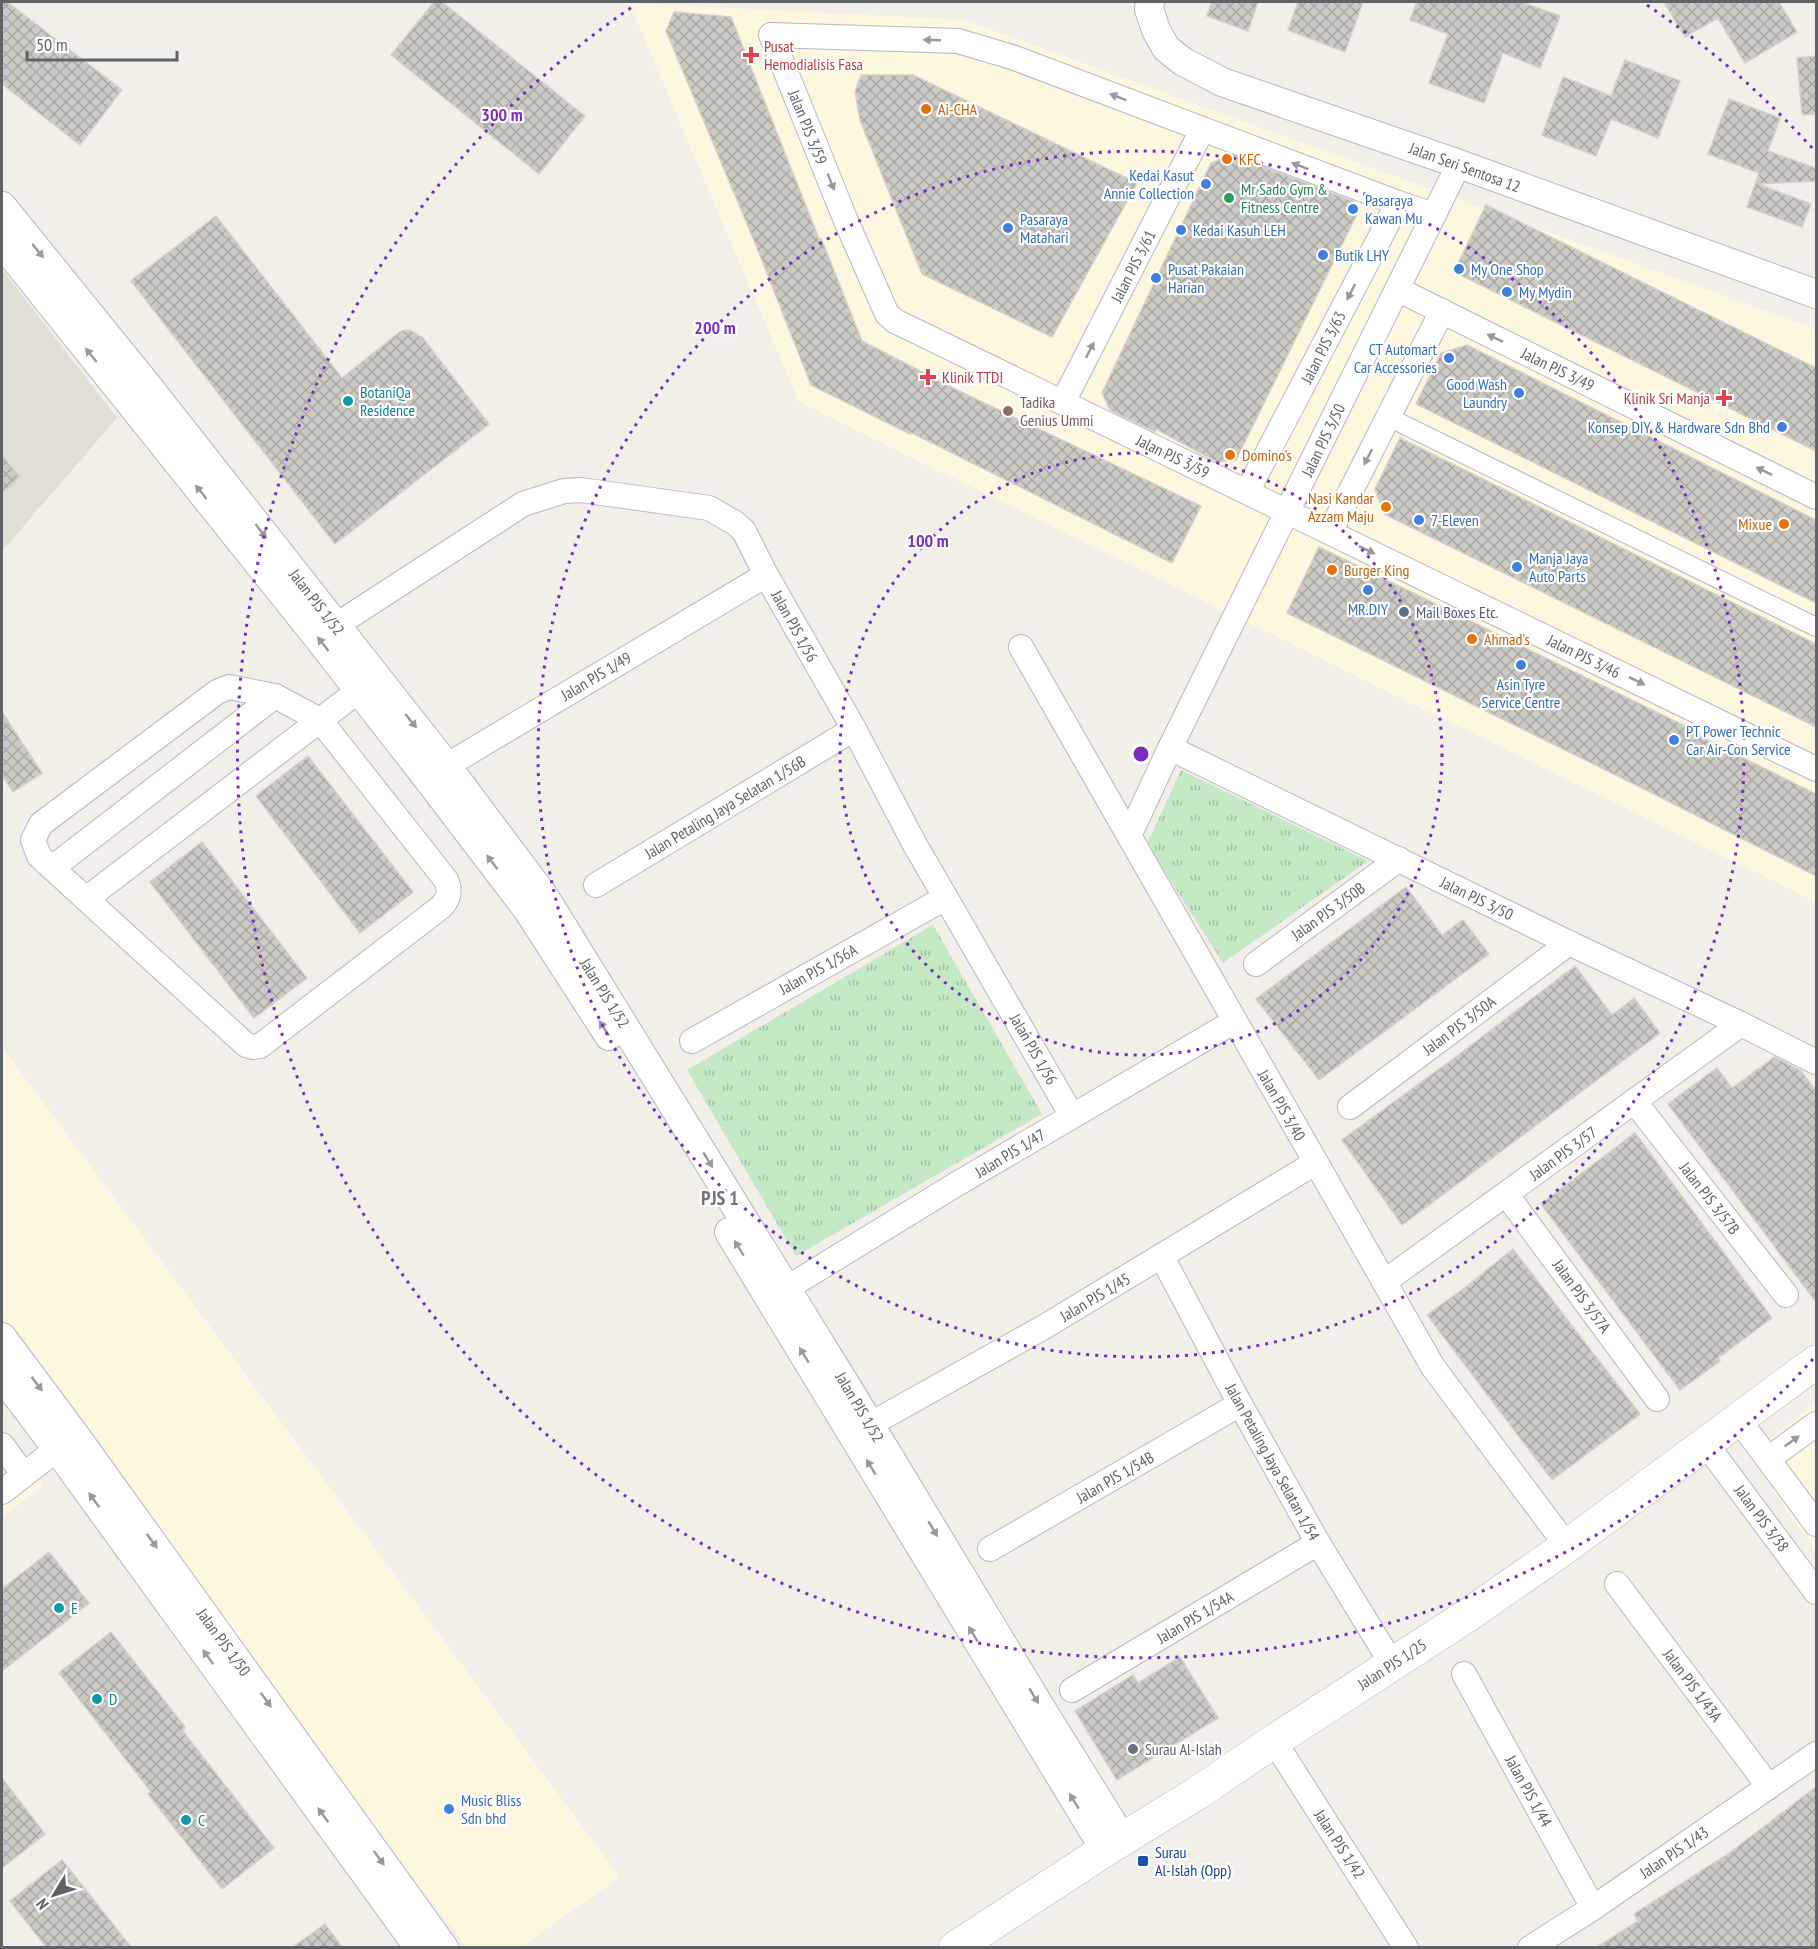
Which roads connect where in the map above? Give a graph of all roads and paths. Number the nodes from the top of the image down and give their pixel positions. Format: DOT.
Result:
graph roads {
  1 [pos="1150,2"];
  2 [pos="1202,130"];
  3 [pos="1459,164"];
  4 [pos="1398,203"];
  5 [pos="2,206"];
  6 [pos="1434,215"];
  7 [pos="2,243"];
  8 [pos="1397,289"];
  9 [pos="1816,294"];
  10 [pos="1442,311"];
  11 [pos="137,393"];
  12 [pos="1063,402"];
  13 [pos="1388,417"];
  14 [pos="1247,492"];
  15 [pos="1816,497"];
  16 [pos="1287,511"];
  17 [pos="1330,532"];
  18 [pos="766,574"];
  19 [pos="336,626"];
  20 [pos="1816,627"];
  21 [pos="1021,647"];
  22 [pos="367,684"];
  23 [pos="275,696"];
  24 [pos="320,720"];
  25 [pos="854,729"];
  26 [pos="1170,748"];
  27 [pos="1816,769"];
  28 [pos="437,772"];
  29 [pos="1129,836"];
  30 [pos="1399,859"];
  31 [pos="52,868"];
  32 [pos="596,885"];
  33 [pos="945,898"];
  34 [pos="86,899"];
  35 [pos="536,902"];
  36 [pos="1569,943"];
  37 [pos="1256,964"];
  38 [pos="1235,1021"];
  39 [pos="1741,1023"];
  40 [pos="692,1041"];
  41 [pos="1816,1062"];
  42 [pos="1634,1101"];
  43 [pos="1350,1107"];
  44 [pos="1072,1116"];
  45 [pos="1315,1162"];
  46 [pos="1506,1194"];
  47 [pos="1162,1257"];
  48 [pos="1384,1282"];
  49 [pos="787,1288"];
  50 [pos="1786,1295"];
  51 [pos="2,1337"];
  52 [pos="1816,1362"];
  53 [pos="2,1376"];
  54 [pos="1657,1398"];
  55 [pos="843,1400"];
  56 [pos="1240,1404"];
  57 [pos="1739,1419"];
  58 [pos="1816,1424"];
  59 [pos="861,1430"];
  60 [pos="66,1442"];
  61 [pos="1706,1444"];
  62 [pos="2,1445"];
  63 [pos="1768,1459"];
  64 [pos="24,1475"];
  65 [pos="2,1492"];
  66 [pos="1816,1524"];
  67 [pos="1318,1543"];
  68 [pos="1567,1546"];
  69 [pos="990,1549"];
  70 [pos="1617,1584"];
  71 [pos="1816,1592"];
  72 [pos="1392,1664"];
  73 [pos="1464,1674"];
  74 [pos="1072,1690"];
  75 [pos="1274,1741"];
  76 [pos="1816,1754"];
  77 [pos="1769,1787"];
  78 [pos="1114,1845"];
  79 [pos="1593,1908"];
  80 [pos="419,1947"];
  81 [pos="444,1947"];
  82 [pos="955,1947"];
  83 [pos="1406,1947"];
  84 [pos="1530,1947"];
  1 -- 3 [label="street, Jalan Seri Sentosa 12"];
  4 -- 2 [label="street, Jalan PJS 3/59, one-way"];
  12 -- 2 [label="street, Jalan PJS 3/61, one-way"];
  2 -- 12 [label="street, Jalan PJS 3/59, one-way"];
  3 -- 6 [label="street, Jalan PJS 3/50"];
  3 -- 9 [label="street, Jalan Seri Sentosa 12"];
  4 -- 6 [label="street, Jalan PJS 3/59"];
  4 -- 14 [label="street, Jalan PJS 3/63, one-way"];
  5 -- 11 [label="street, Jalan PJS 1/52, one-way"];
  6 -- 8 [label="street, Jalan PJS 3/50"];
  11 -- 7 [label="street, Jalan PJS 1/52, one-way"];
  8 -- 10 [label="street, Jalan PJS 3/49"];
  8 -- 16 [label="street, Jalan PJS 3/50"];
  10 -- 13 [label="street"];
  15 -- 10 [label="street, Jalan PJS 3/49, one-way"];
  11 -- 19 [label="street, Jalan PJS 1/52, one-way"];
  22 -- 11 [label="street, Jalan PJS 1/52, one-way"];
  12 -- 14 [label="street, Jalan PJS 3/59"];
  13 -- 17 [label="street, one-way"];
  13 -- 20 [label="street"];
  14 -- 16 [label="street, Jalan PJS 3/59"];
  16 -- 17 [label="street, Jalan PJS 3/46"];
  16 -- 26 [label="street, Jalan PJS 3/50"];
  17 -- 27 [label="street, Jalan PJS 3/46, one-way"];
  18 -- 19 [label="street, Jalan PJS 1/56"];
  18 -- 25 [label="street, Jalan PJS 1/56"];
  18 -- 28 [label="street, Jalan PJS 1/49"];
  19 -- 22 [label="street, Jalan PJS 1/52"];
  21 -- 29 [label="street, Jalan PJS 3/40"];
  22 -- 24 [label="street"];
  22 -- 28 [label="street, Jalan PJS 1/52"];
  23 -- 24 [label="street"];
  23 -- 31 [label="street"];
  23 -- 31 [label="street"];
  24 -- 34 [label="street"];
  24 -- 34 [label="street"];
  25 -- 32 [label="street, Jalan Petaling Jaya Selatan 1/56B"];
  25 -- 33 [label="street, Jalan PJS 1/56"];
  26 -- 29 [label="street, Jalan PJS 3/50"];
  26 -- 30 [label="street, Jalan PJS 3/50"];
  28 -- 35 [label="street, Jalan PJS 1/52"];
  29 -- 38 [label="street, Jalan PJS 3/40"];
  30 -- 36 [label="street, Jalan PJS 3/50"];
  30 -- 37 [label="street, Jalan PJS 3/50B"];
  31 -- 34 [label="street"];
  33 -- 40 [label="street, Jalan PJS 1/56A"];
  33 -- 44 [label="street, Jalan PJS 1/56"];
  35 -- 49 [label="street, Jalan PJS 1/52, one-way"];
  55 -- 35 [label="street, Jalan PJS 1/52, one-way"];
  36 -- 39 [label="street, Jalan PJS 3/50"];
  36 -- 43 [label="street, Jalan PJS 3/50A"];
  38 -- 44 [label="street, Jalan PJS 1/47"];
  38 -- 45 [label="street, Jalan PJS 3/40"];
  39 -- 41 [label="street, Jalan PJS 3/50"];
  39 -- 42 [label="street, Jalan PJS 3/57"];
  42 -- 46 [label="street, Jalan PJS 3/57"];
  42 -- 50 [label="street, Jalan PJS 3/57B"];
  44 -- 49 [label="street, Jalan PJS 1/47"];
  45 -- 47 [label="street, Jalan PJS 1/45"];
  45 -- 48 [label="street, Jalan PJS 3/40"];
  46 -- 48 [label="street, Jalan PJS 3/57"];
  46 -- 54 [label="street, Jalan PJS 3/57A"];
  47 -- 56 [label="street, Jalan Petaling Jaya Selatan 1/54"];
  47 -- 59 [label="street, Jalan PJS 1/45"];
  48 -- 68 [label="street, Jalan PJS 3/40"];
  49 -- 55 [label="street, Jalan PJS 1/52"];
  51 -- 60 [label="street, Jalan PJS 1/50, one-way"];
  52 -- 57 [label="main road, Jalan PJS 1/25"];
  53 -- 60 [label="street, Jalan PJS 1/50"];
  55 -- 59 [label="street, Jalan PJS 1/52"];
  56 -- 67 [label="street, Jalan Petaling Jaya Selatan 1/54"];
  56 -- 69 [label="street, Jalan PJS 1/54B"];
  57 -- 61 [label="main road, Jalan PJS 1/25"];
  57 -- 63 [label="street"];
  63 -- 58 [label="street, one-way"];
  59 -- 78 [label="street, Jalan PJS 1/52"];
  60 -- 64 [label="street"];
  80 -- 60 [label="street, Jalan PJS 1/50, one-way"];
  60 -- 81 [label="street, Jalan PJS 1/50, one-way"];
  61 -- 68 [label="main road, Jalan PJS 1/25"];
  61 -- 71 [label="street, Jalan PJS 3/38"];
  62 -- 64 [label="street"];
  63 -- 66 [label="street"];
  64 -- 65 [label="street"];
  67 -- 72 [label="street, Jalan Petaling Jaya Selatan 1/54"];
  67 -- 74 [label="street, Jalan PJS 1/54A"];
  68 -- 72 [label="main road, Jalan PJS 1/25"];
  70 -- 77 [label="street, Jalan PJS 1/43A"];
  72 -- 75 [label="main road, Jalan PJS 1/25"];
  73 -- 79 [label="street, Jalan PJS 1/44"];
  75 -- 78 [label="main road, Jalan PJS 1/25"];
  75 -- 83 [label="street, Jalan PJS 1/42"];
  76 -- 77 [label="street, Jalan PJS 1/43"];
  77 -- 79 [label="street, Jalan PJS 1/43"];
  78 -- 82 [label="main road, Jalan PJS 1/25"];
  79 -- 84 [label="street, Jalan PJS 1/43"];
}
